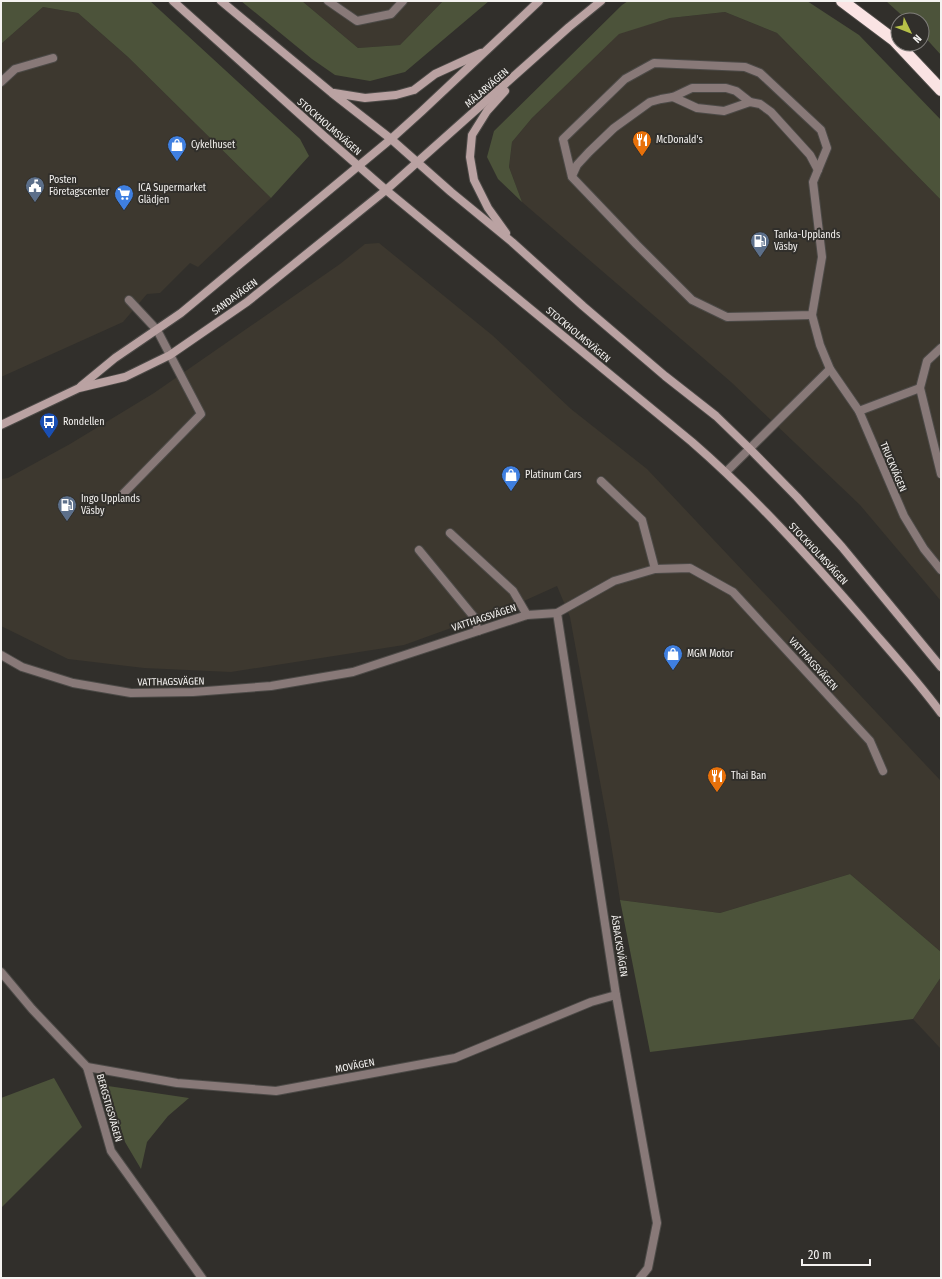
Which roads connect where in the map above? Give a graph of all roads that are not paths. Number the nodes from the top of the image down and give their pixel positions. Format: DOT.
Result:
graph roads {
  1 [pos="173,1"];
  2 [pos="221,1"];
  3 [pos="328,1"];
  4 [pos="403,1"];
  5 [pos="539,1"];
  6 [pos="601,1"];
  7 [pos="842,1"];
  8 [pos="488,50"];
  9 [pos="53,58"];
  10 [pos="532,61"];
  11 [pos="1,82"];
  12 [pos="941,90"];
  13 [pos="332,93"];
  14 [pos="673,97"];
  15 [pos="750,102"];
  16 [pos="390,139"];
  17 [pos="417,162"];
  18 [pos="358,165"];
  19 [pos="818,170"];
  20 [pos="572,177"];
  21 [pos="386,190"];
  22 [pos="512,242"];
  23 [pos="129,300"];
  24 [pos="812,315"];
  25 [pos="157,330"];
  26 [pos="941,348"];
  27 [pos="170,355"];
  28 [pos="830,370"];
  29 [pos="78,388"];
  30 [pos="920,388"];
  31 [pos="859,411"];
  32 [pos="1,425"];
  33 [pos="749,448"];
  34 [pos="726,472"];
  35 [pos="941,474"];
  36 [pos="601,482"];
  37 [pos="121,496"];
  38 [pos="450,533"];
  39 [pos="419,550"];
  40 [pos="655,569"];
  41 [pos="941,570"];
  42 [pos="557,613"];
  43 [pos="527,615"];
  44 [pos="478,631"];
  45 [pos="1,655"];
  46 [pos="941,667"];
  47 [pos="941,713"];
  48 [pos="883,771"];
  49 [pos="1,972"];
  50 [pos="616,995"];
  51 [pos="87,1067"];
  52 [pos="202,1278"];
  53 [pos="640,1278"];
  1 -- 18 [label="main road, STOCKHOLMSVÄGEN"];
  2 -- 13 [label="main road, STOCKHOLMSVÄGEN"];
  3 -- 4 [label="street"];
  5 -- 8 [label="main road"];
  6 -- 10 [label="main road, MÄLARVÄGEN"];
  7 -- 12 [label="highway"];
  8 -- 13 [label="main road"];
  8 -- 16 [label="main road"];
  9 -- 11 [label="street"];
  10 -- 17 [label="main road, MÄLARVÄGEN"];
  10 -- 22 [label="main road"];
  13 -- 16 [label="main road, STOCKHOLMSVÄGEN"];
  14 -- 15 [label="street"];
  14 -- 15 [label="street"];
  14 -- 20 [label="street"];
  15 -- 19 [label="street"];
  16 -- 17 [label="main road, STOCKHOLMSVÄGEN"];
  16 -- 18 [label="main road"];
  17 -- 21 [label="main road, MÄLARVÄGEN"];
  17 -- 22 [label="main road, STOCKHOLMSVÄGEN"];
  18 -- 21 [label="main road, STOCKHOLMSVÄGEN"];
  18 -- 25 [label="main road, SANDAVÄGEN"];
  19 -- 20 [label="street"];
  19 -- 24 [label="street"];
  20 -- 24 [label="street"];
  21 -- 27 [label="main road, SANDAVÄGEN"];
  21 -- 34 [label="main road, STOCKHOLMSVÄGEN"];
  22 -- 33 [label="main road, STOCKHOLMSVÄGEN"];
  23 -- 25 [label="street"];
  24 -- 28 [label="street, TRUCKVÄGEN"];
  25 -- 27 [label="street"];
  25 -- 29 [label="main road, SANDAVÄGEN"];
  26 -- 30 [label="street"];
  27 -- 29 [label="main road, SANDAVÄGEN"];
  27 -- 37 [label="street"];
  28 -- 31 [label="street, TRUCKVÄGEN"];
  28 -- 33 [label="street"];
  29 -- 32 [label="main road, SANDAVÄGEN"];
  30 -- 31 [label="street"];
  30 -- 35 [label="street"];
  31 -- 41 [label="street, TRUCKVÄGEN"];
  33 -- 34 [label="street"];
  33 -- 46 [label="main road, STOCKHOLMSVÄGEN"];
  34 -- 47 [label="main road, STOCKHOLMSVÄGEN"];
  36 -- 40 [label="street"];
  38 -- 43 [label="street"];
  39 -- 44 [label="street"];
  40 -- 42 [label="street, VATTHAGSVÄGEN"];
  40 -- 48 [label="street, VATTHAGSVÄGEN"];
  42 -- 43 [label="street, VATTHAGSVÄGEN"];
  42 -- 50 [label="street, ÅSBACKSVÄGEN"];
  43 -- 44 [label="street, VATTHAGSVÄGEN"];
  44 -- 45 [label="street, VATTHAGSVÄGEN"];
  49 -- 51 [label="street, BERGSTIGSVÄGEN"];
  50 -- 51 [label="street, MOVÄGEN"];
  50 -- 53 [label="street, ÅSBACKSVÄGEN"];
  51 -- 52 [label="street, BERGSTIGSVÄGEN"];
}
